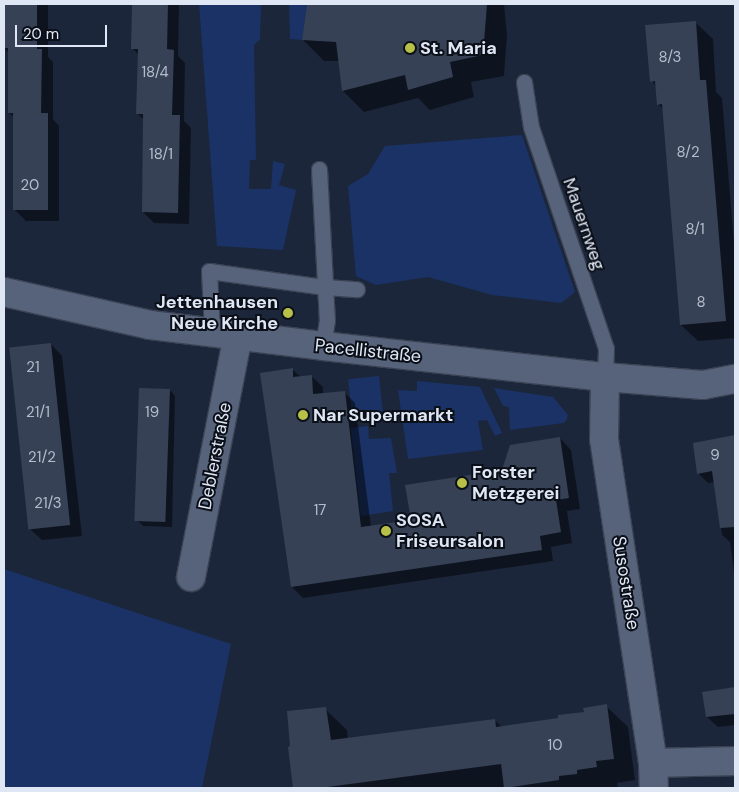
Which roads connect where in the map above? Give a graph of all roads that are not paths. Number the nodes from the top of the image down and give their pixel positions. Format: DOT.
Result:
graph roads {
  1 [pos="524,82"];
  2 [pos="318,169"];
  3 [pos="325,287"];
  4 [pos="356,288"];
  5 [pos="4,292"];
  6 [pos="225,333"];
  7 [pos="323,346"];
  8 [pos="606,377"];
  9 [pos="735,379"];
  10 [pos="191,577"];
  11 [pos="735,761"];
  12 [pos="654,776"];
  1 -- 8 [label="lane, Mauernweg"];
  2 -- 3 [label="lane"];
  3 -- 4 [label="lane"];
  3 -- 6 [label="lane"];
  3 -- 7 [label="lane"];
  5 -- 6 [label="street, Pacellistraße"];
  6 -- 7 [label="street, Pacellistraße"];
  6 -- 10 [label="street, Deblerstraße"];
  7 -- 8 [label="street, Pacellistraße"];
  8 -- 9 [label="street, Pacellistraße"];
  8 -- 12 [label="street, Susostraße"];
  11 -- 12 [label="street"];
}
